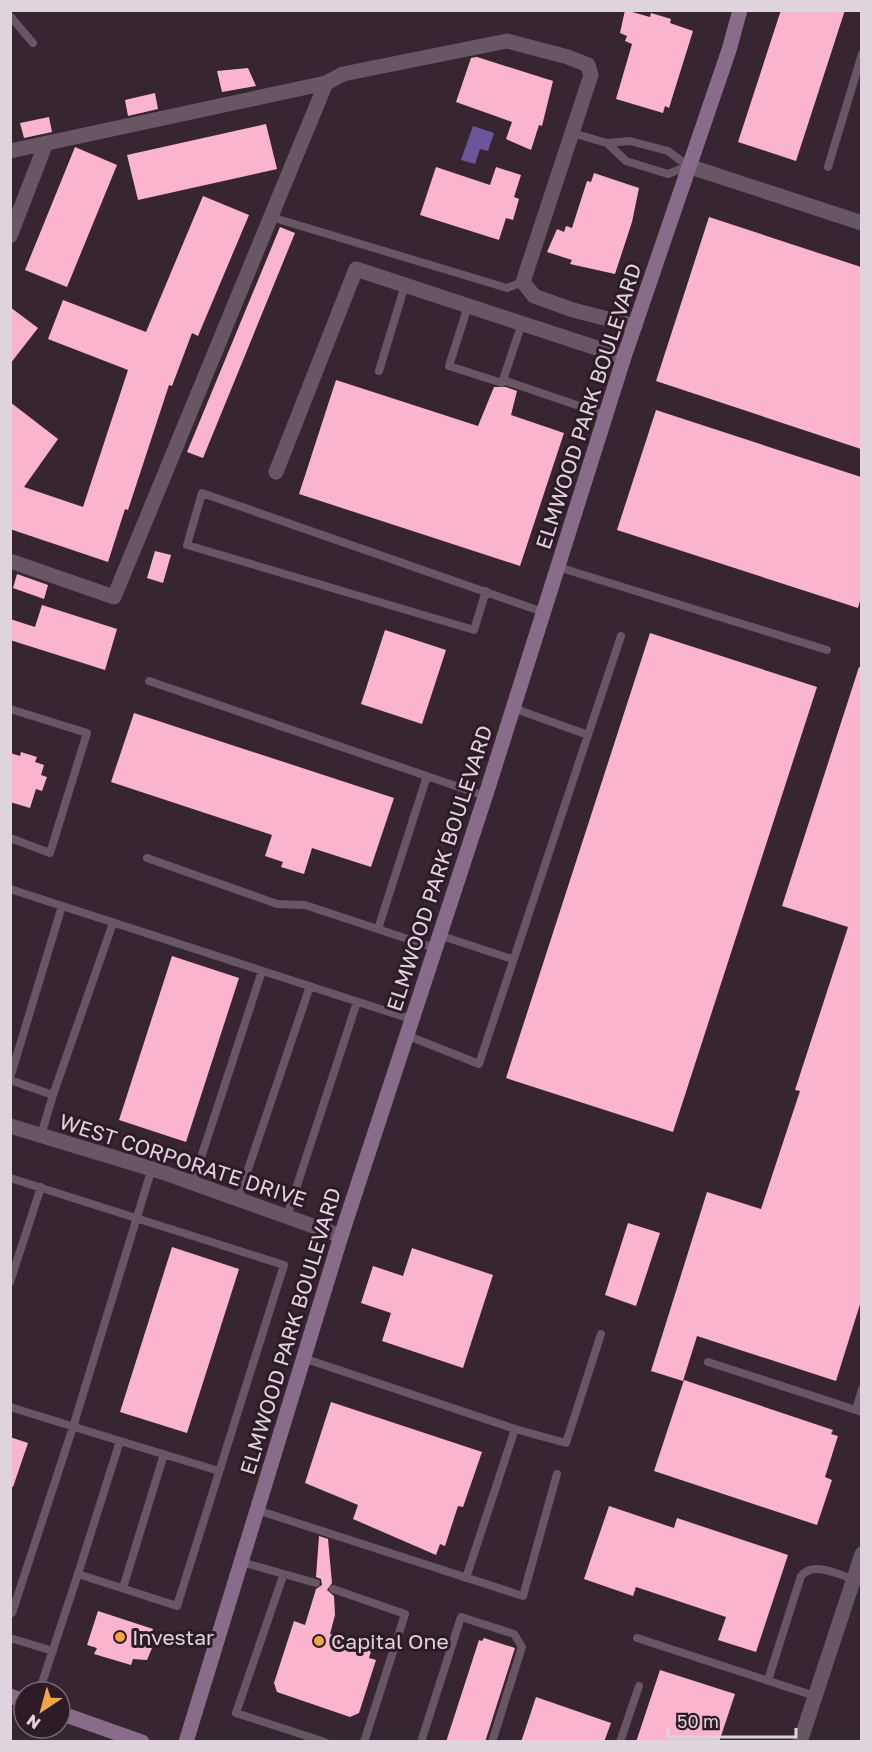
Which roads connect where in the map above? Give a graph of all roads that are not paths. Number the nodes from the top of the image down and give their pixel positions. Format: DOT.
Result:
graph roads {
  1 [pos="740,10"];
  2 [pos="10,16"];
  3 [pos="33,43"];
  4 [pos="861,54"];
  5 [pos="326,83"];
  6 [pos="572,133"];
  7 [pos="46,143"];
  8 [pos="607,143"];
  9 [pos="10,151"];
  10 [pos="688,166"];
  11 [pos="828,167"];
  12 [pos="271,218"];
  13 [pos="861,223"];
  14 [pos="10,236"];
  15 [pos="523,282"];
  16 [pos="405,285"];
  17 [pos="468,306"];
  18 [pos="522,323"];
  19 [pos="635,326"];
  20 [pos="624,357"];
  21 [pos="379,371"];
  22 [pos="503,380"];
  23 [pos="606,415"];
  24 [pos="276,472"];
  25 [pos="10,561"];
  26 [pos="558,567"];
  27 [pos="486,591"];
  28 [pos="543,612"];
  29 [pos="621,636"];
  30 [pos="827,650"];
  31 [pos="149,681"];
  32 [pos="513,708"];
  33 [pos="10,709"];
  34 [pos="588,735"];
  35 [pos="427,776"];
  36 [pos="485,796"];
  37 [pos="10,838"];
  38 [pos="147,858"];
  39 [pos="10,889"];
  40 [pos="62,906"];
  41 [pos="113,923"];
  42 [pos="378,929"];
  43 [pos="437,942"];
  44 [pos="512,959"];
  45 [pos="262,971"];
  46 [pos="310,986"];
  47 [pos="357,1002"];
  48 [pos="411,1019"];
  49 [pos="406,1035"];
  50 [pos="10,1079"];
  51 [pos="53,1095"];
  52 [pos="10,1126"];
  53 [pos="41,1135"];
  54 [pos="152,1168"];
  55 [pos="10,1178"];
  56 [pos="193,1182"];
  57 [pos="41,1187"];
  58 [pos="238,1199"];
  59 [pos="287,1216"];
  60 [pos="138,1217"];
  61 [pos="341,1236"];
  62 [pos="10,1282"];
  63 [pos="601,1334"];
  64 [pos="303,1358"];
  65 [pos="708,1362"];
  66 [pos="861,1389"];
  67 [pos="10,1407"];
  68 [pos="859,1411"];
  69 [pos="73,1427"];
  70 [pos="515,1429"];
  71 [pos="120,1441"];
  72 [pos="164,1454"];
  73 [pos="219,1471"];
  74 [pos="557,1474"];
  75 [pos="256,1510"];
  76 [pos="861,1554"];
  77 [pos="240,1562"];
  78 [pos="78,1574"];
  79 [pos="283,1576"];
  80 [pos="466,1578"];
  81 [pos="853,1579"];
  82 [pos="316,1583"];
  83 [pos="123,1588"];
  84 [pos="333,1589"];
  85 [pos="12,1613"];
  86 [pos="10,1638"];
  87 [pos="637,1638"];
  88 [pos="53,1651"];
  89 [pos="43,1680"];
  90 [pos="768,1680"];
  91 [pos="639,1686"];
  92 [pos="815,1696"];
  93 [pos="72,1717"];
  94 [pos="142,1742"];
  95 [pos="186,1742"];
  96 [pos="325,1742"];
  97 [pos="364,1742"];
  98 [pos="421,1742"];
  99 [pos="492,1742"];
  100 [pos="620,1742"];
  101 [pos="800,1742"];
  1 -- 10 [label="street, ELMWOOD PARK BOULEVARD"];
  2 -- 3 [label="lane"];
  4 -- 11 [label="lane"];
  5 -- 6 [label="street"];
  5 -- 7 [label="street"];
  5 -- 12 [label="street"];
  6 -- 8 [label="lane"];
  6 -- 15 [label="street"];
  7 -- 9 [label="street"];
  7 -- 14 [label="street"];
  8 -- 10 [label="lane"];
  8 -- 10 [label="lane"];
  10 -- 13 [label="street"];
  10 -- 19 [label="street, ELMWOOD PARK BOULEVARD"];
  12 -- 15 [label="lane"];
  12 -- 25 [label="street"];
  15 -- 19 [label="street"];
  16 -- 17 [label="street"];
  16 -- 21 [label="lane"];
  16 -- 24 [label="street"];
  17 -- 18 [label="street"];
  17 -- 22 [label="lane"];
  18 -- 20 [label="street"];
  18 -- 22 [label="lane"];
  19 -- 20 [label="street, ELMWOOD PARK BOULEVARD"];
  20 -- 23 [label="street, ELMWOOD PARK BOULEVARD"];
  22 -- 23 [label="lane"];
  23 -- 26 [label="street, ELMWOOD PARK BOULEVARD"];
  26 -- 28 [label="street, ELMWOOD PARK BOULEVARD"];
  26 -- 30 [label="lane"];
  27 -- 27 [label="lane"];
  27 -- 28 [label="lane"];
  28 -- 32 [label="street, ELMWOOD PARK BOULEVARD"];
  29 -- 34 [label="lane"];
  31 -- 35 [label="lane"];
  32 -- 34 [label="lane"];
  32 -- 36 [label="street, ELMWOOD PARK BOULEVARD"];
  33 -- 37 [label="lane"];
  34 -- 44 [label="lane"];
  35 -- 36 [label="lane"];
  35 -- 42 [label="lane"];
  36 -- 43 [label="street, ELMWOOD PARK BOULEVARD"];
  38 -- 42 [label="lane"];
  39 -- 40 [label="lane"];
  40 -- 41 [label="lane"];
  40 -- 50 [label="lane"];
  41 -- 45 [label="lane"];
  41 -- 51 [label="lane"];
  42 -- 43 [label="lane"];
  43 -- 44 [label="lane"];
  43 -- 48 [label="street, ELMWOOD PARK BOULEVARD"];
  44 -- 49 [label="lane"];
  45 -- 46 [label="lane"];
  45 -- 56 [label="lane"];
  46 -- 47 [label="lane"];
  46 -- 58 [label="lane"];
  47 -- 48 [label="lane"];
  47 -- 59 [label="lane"];
  48 -- 49 [label="street, ELMWOOD PARK BOULEVARD"];
  49 -- 61 [label="street, ELMWOOD PARK BOULEVARD"];
  50 -- 51 [label="lane"];
  51 -- 53 [label="lane"];
  52 -- 53 [label="street, WEST CORPORATE DRIVE"];
  53 -- 54 [label="street, WEST CORPORATE DRIVE"];
  54 -- 56 [label="street, WEST CORPORATE DRIVE"];
  54 -- 60 [label="lane"];
  55 -- 57 [label="lane"];
  56 -- 58 [label="street, WEST CORPORATE DRIVE"];
  57 -- 60 [label="lane"];
  57 -- 62 [label="lane"];
  58 -- 59 [label="street, WEST CORPORATE DRIVE"];
  59 -- 61 [label="street, WEST CORPORATE DRIVE"];
  60 -- 69 [label="lane"];
  60 -- 73 [label="lane"];
  61 -- 64 [label="street, ELMWOOD PARK BOULEVARD"];
  63 -- 70 [label="lane"];
  64 -- 70 [label="lane"];
  64 -- 75 [label="street, ELMWOOD PARK BOULEVARD"];
  65 -- 68 [label="lane"];
  66 -- 68 [label="lane"];
  67 -- 69 [label="lane"];
  69 -- 71 [label="lane"];
  69 -- 85 [label="lane"];
  70 -- 80 [label="lane"];
  71 -- 72 [label="lane"];
  71 -- 78 [label="lane"];
  72 -- 73 [label="lane"];
  72 -- 83 [label="lane"];
  73 -- 83 [label="lane"];
  74 -- 80 [label="lane"];
  75 -- 77 [label="street, ELMWOOD PARK BOULEVARD"];
  75 -- 80 [label="lane"];
  76 -- 81 [label="street"];
  77 -- 79 [label="lane"];
  77 -- 95 [label="street, ELMWOOD PARK BOULEVARD"];
  78 -- 83 [label="lane"];
  78 -- 88 [label="lane"];
  79 -- 82 [label="lane"];
  79 -- 96 [label="lane"];
  81 -- 90 [label="lane"];
  81 -- 92 [label="street"];
  84 -- 97 [label="lane"];
  86 -- 88 [label="lane"];
  87 -- 90 [label="lane"];
  88 -- 89 [label="lane"];
  90 -- 92 [label="lane"];
  91 -- 100 [label="lane"];
  92 -- 101 [label="street"];
  93 -- 94 [label="street"];
  98 -- 99 [label="lane"];
}
